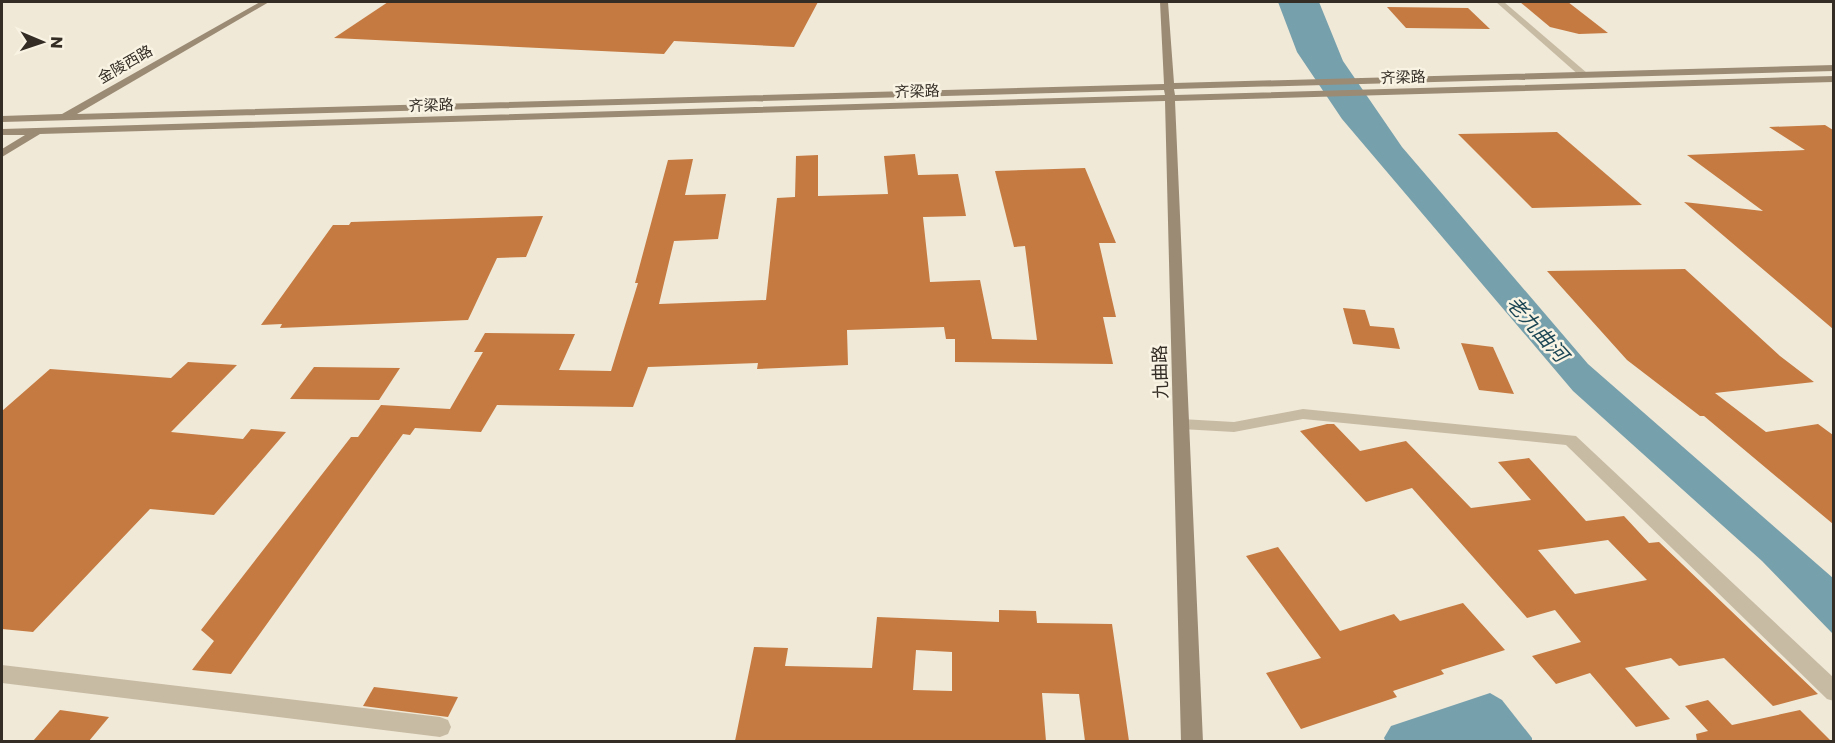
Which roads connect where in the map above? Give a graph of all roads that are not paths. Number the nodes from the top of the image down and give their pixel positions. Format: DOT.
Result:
graph roads {
  1 [pos="265,2"];
  2 [pos="1164,2"];
  3 [pos="1500,2"];
  4 [pos="1833,68"];
  5 [pos="1742,70"];
  6 [pos="1584,75"];
  7 [pos="1833,79"];
  8 [pos="1760,81"];
  9 [pos="1169,93"];
  10 [pos="64,117"];
  11 [pos="2,119"];
  12 [pos="38,131"];
  13 [pos="2,132"];
  14 [pos="2,154"];
  15 [pos="1181,424"];
  16 [pos="2,674"];
  17 [pos="1833,692"];
  18 [pos="440,727"];
  19 [pos="1192,741"];
  1 -- 10 [label="main road, 金陵西路"];
  2 -- 9 [label="main road, 九曲路"];
  3 -- 6 [label="street"];
  4 -- 5 [label="main road, 齐梁路"];
  5 -- 6 [label="main road, 齐梁路"];
  5 -- 8 [label="main road"];
  6 -- 9 [label="main road, 齐梁路"];
  7 -- 8 [label="main road, 齐梁路"];
  8 -- 9 [label="main road, 齐梁路"];
  9 -- 10 [label="main road, 齐梁路"];
  9 -- 12 [label="main road, 齐梁路"];
  9 -- 15 [label="main road, 九曲路"];
  10 -- 11 [label="main road, 齐梁路"];
  10 -- 12 [label="main road, 金陵西路"];
  12 -- 13 [label="main road, 齐梁路"];
  12 -- 14 [label="main road, 金陵西路"];
  15 -- 17 [label="street"];
  15 -- 19 [label="main road, 九曲路"];
  16 -- 18 [label="street"];
}
